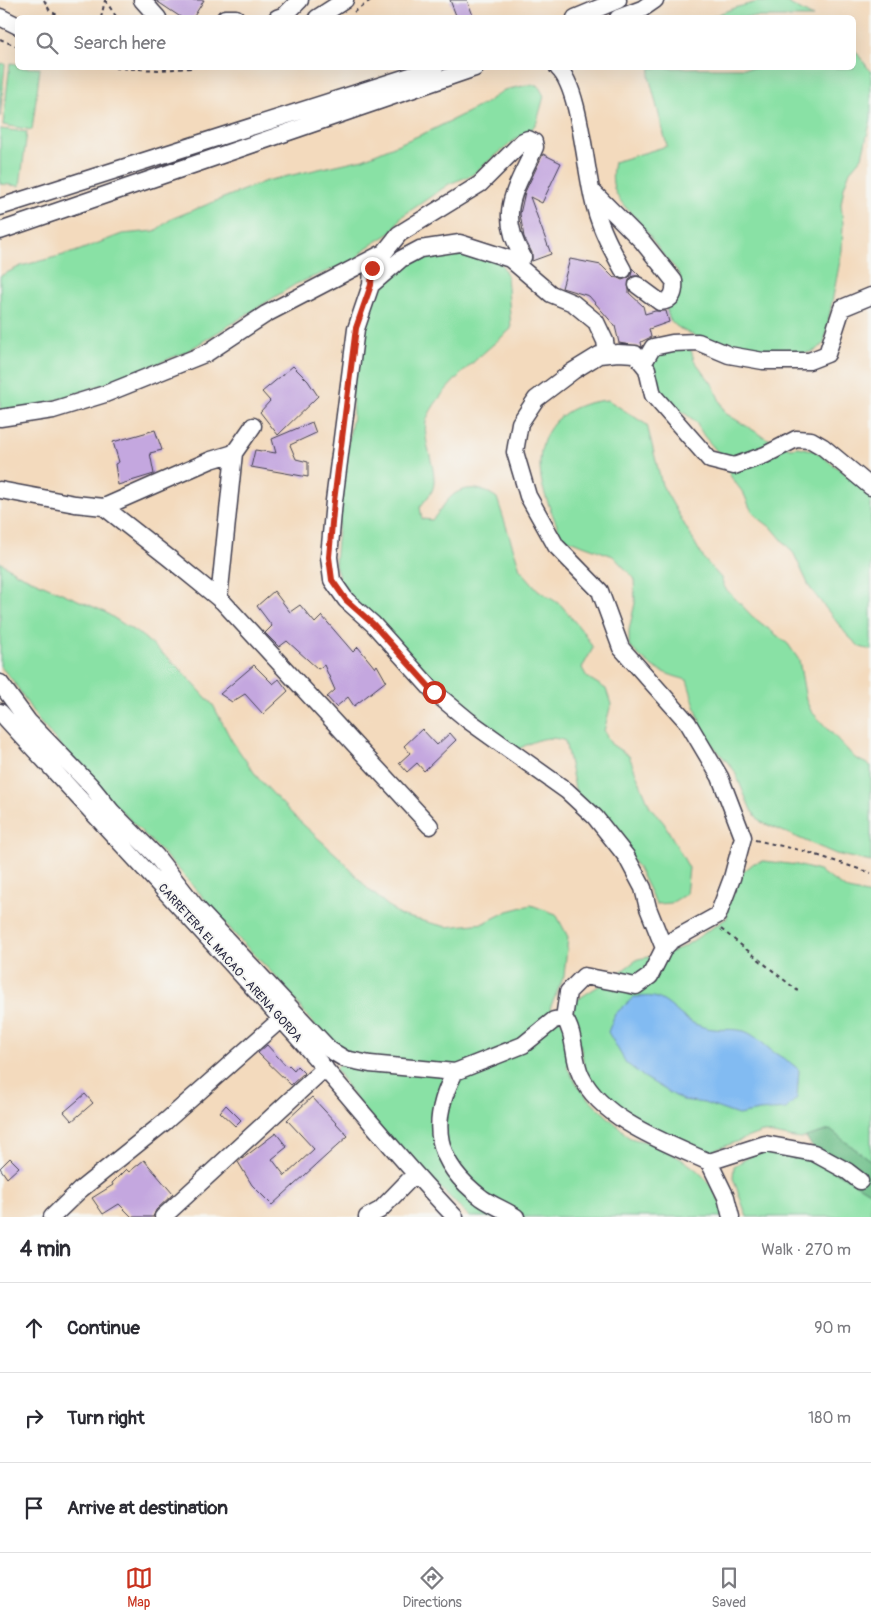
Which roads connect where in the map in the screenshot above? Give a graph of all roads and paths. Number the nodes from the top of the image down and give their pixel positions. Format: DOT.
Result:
graph roads {
  1 [pos="44,0"];
  2 [pos="105,0"];
  3 [pos="142,0"];
  4 [pos="300,0"];
  5 [pos="371,0"];
  6 [pos="618,0"];
  7 [pos="655,0"];
  8 [pos="348,7"];
  9 [pos="57,15"];
  10 [pos="102,15"];
  11 [pos="115,15"];
  12 [pos="155,15"];
  13 [pos="285,15"];
  14 [pos="325,15"];
  15 [pos="582,15"];
  16 [pos="626,15"];
  17 [pos="0,17"];
  18 [pos="15,24"];
  19 [pos="0,39"];
  20 [pos="15,45"];
  21 [pos="430,70"];
  22 [pos="469,70"];
  23 [pos="560,70"];
  24 [pos="591,189"];
  25 [pos="0,207"];
  26 [pos="0,231"];
  27 [pos="385,252"];
  28 [pos="524,257"];
  29 [pos="623,270"];
  30 [pos="371,285"];
  31 [pos="637,285"];
  32 [pos="871,296"];
  33 [pos="607,354"];
  34 [pos="643,364"];
  35 [pos="0,418"];
  36 [pos="253,426"];
  37 [pos="234,454"];
  38 [pos="871,487"];
  39 [pos="0,490"];
  40 [pos="104,507"];
  41 [pos="219,599"];
  42 [pos="0,683"];
  43 [pos="0,712"];
  44 [pos="430,826"];
  45 [pos="743,837"];
  46 [pos="871,873"];
  47 [pos="709,920"];
  48 [pos="664,948"];
  49 [pos="798,991"];
  50 [pos="564,1018"];
  51 [pos="281,1019"];
  52 [pos="325,1068"];
  53 [pos="455,1072"];
  54 [pos="709,1162"];
  55 [pos="414,1175"];
  56 [pos="860,1181"];
  57 [pos="451,1216"];
  58 [pos="52,1217"];
  59 [pos="163,1217"];
  60 [pos="367,1217"];
  61 [pos="516,1217"];
  62 [pos="731,1217"];
  1 -- 9 [label="path"];
  2 -- 10 [label="path"];
  2 -- 11 [label="path"];
  3 -- 12 [label="street"];
  4 -- 13 [label="street"];
  5 -- 8 [label="path"];
  6 -- 15 [label="street"];
  7 -- 16 [label="street"];
  8 -- 14 [label="street"];
  17 -- 18 [label="street"];
  19 -- 20 [label="path"];
  21 -- 25 [label="street"];
  22 -- 26 [label="street"];
  23 -- 24 [label="street"];
  24 -- 29 [label="street"];
  24 -- 31 [label="street"];
  27 -- 28 [label="street"];
  27 -- 30 [label="street"];
  27 -- 35 [label="street"];
  30 -- 33 [label="street"];
  30 -- 48 [label="street"];
  32 -- 34 [label="street"];
  33 -- 34 [label="street"];
  33 -- 45 [label="street"];
  34 -- 38 [label="street"];
  36 -- 37 [label="street"];
  37 -- 40 [label="street"];
  37 -- 41 [label="street"];
  39 -- 40 [label="street"];
  40 -- 41 [label="street"];
  41 -- 44 [label="street"];
  42 -- 53 [label="street"];
  43 -- 51 [label="street, CARRETERA EL MACAO - ARENA GORDA"];
  45 -- 46 [label="path"];
  45 -- 47 [label="street"];
  47 -- 48 [label="street"];
  47 -- 49 [label="path"];
  48 -- 50 [label="street"];
  50 -- 53 [label="street"];
  50 -- 54 [label="street"];
  51 -- 52 [label="street, CARRETERA EL MACAO - ARENA GORDA"];
  51 -- 58 [label="street"];
  52 -- 55 [label="street, CARRETERA EL MACAO - ARENA GORDA"];
  52 -- 59 [label="street"];
  53 -- 61 [label="street"];
  54 -- 56 [label="street"];
  54 -- 62 [label="street"];
  55 -- 57 [label="street, CARRETERA EL MACAO - ARENA GORDA"];
  55 -- 60 [label="street"];
}
